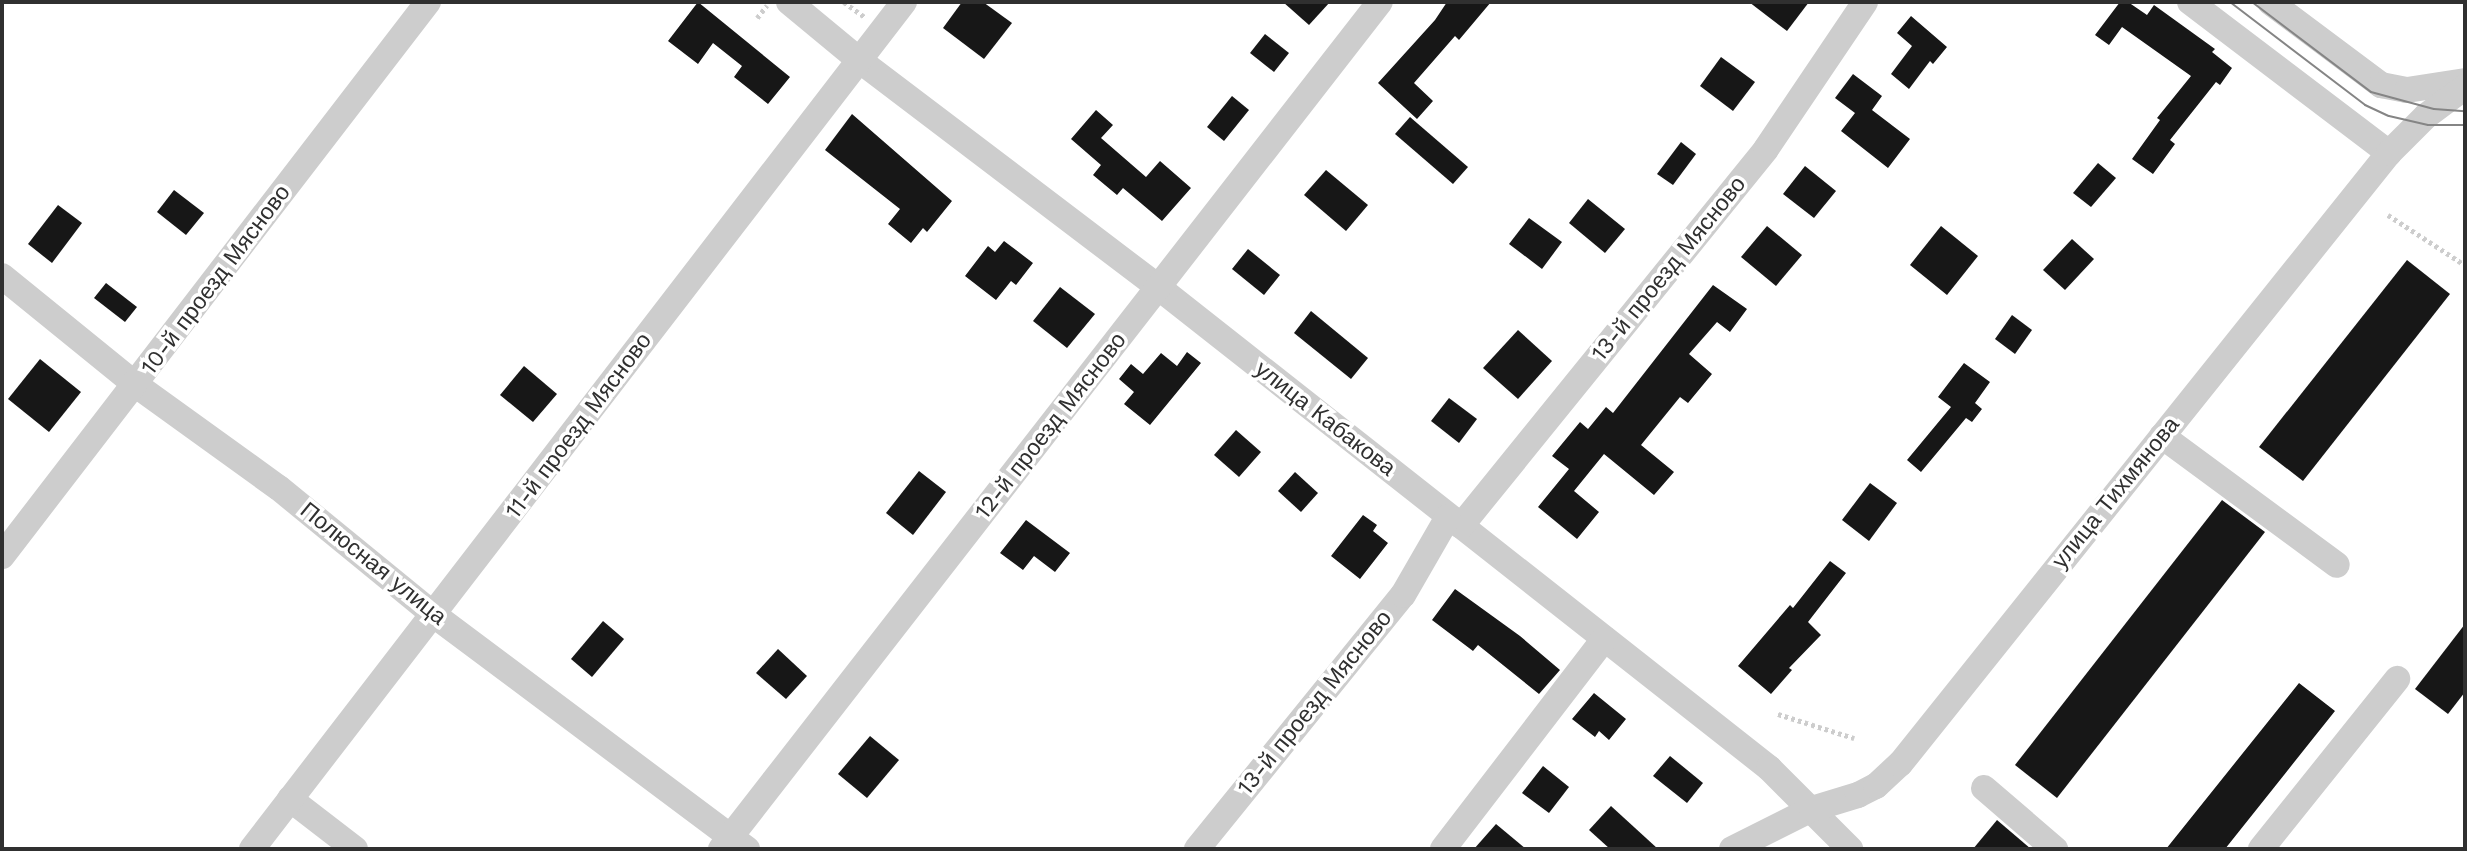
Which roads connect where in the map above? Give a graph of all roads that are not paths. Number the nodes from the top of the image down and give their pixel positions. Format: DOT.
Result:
graph roads {
  1 [pos="428,2"];
  2 [pos="789,2"];
  3 [pos="904,2"];
  4 [pos="1380,2"];
  5 [pos="1865,2"];
  6 [pos="2190,2"];
  7 [pos="2270,2"];
  8 [pos="859,60"];
  9 [pos="2465,82"];
  10 [pos="2465,87"];
  11 [pos="2389,153"];
  12 [pos="2,276"];
  13 [pos="1158,287"];
  14 [pos="136,385"];
  15 [pos="2162,436"];
  16 [pos="1454,522"];
  17 [pos="2,556"];
  18 [pos="2337,565"];
  19 [pos="434,615"];
  20 [pos="1604,639"];
  21 [pos="2397,679"];
  22 [pos="1984,788"];
  23 [pos="290,799"];
  24 [pos="1812,808"];
  25 [pos="733,845"];
  26 [pos="252,849"];
  27 [pos="355,849"];
  28 [pos="1197,849"];
  29 [pos="1443,849"];
  30 [pos="1732,849"];
  31 [pos="1850,849"];
  32 [pos="2055,849"];
  33 [pos="2262,849"];
  1 -- 14 [label="street, 10-й проезд Мясново"];
  2 -- 8 [label="street, улица Кабакова"];
  3 -- 8 [label="street, 11-й проезд Мясново"];
  4 -- 13 [label="street, 12-й проезд Мясново"];
  5 -- 16 [label="street, 13-й проезд Мясново"];
  6 -- 11 [label="street"];
  7 -- 9 [label="street"];
  8 -- 13 [label="street, улица Кабакова"];
  8 -- 19 [label="street, 11-й проезд Мясново"];
  10 -- 11 [label="street, улица Тихмянова"];
  11 -- 15 [label="street, улица Тихмянова"];
  12 -- 14 [label="street, Полюсная улица"];
  13 -- 16 [label="street, улица Кабакова"];
  13 -- 25 [label="street, 12-й проезд Мясново"];
  14 -- 17 [label="street, 10-й проезд Мясново"];
  14 -- 19 [label="street, Полюсная улица"];
  15 -- 18 [label="street"];
  15 -- 24 [label="street, улица Тихмянова"];
  16 -- 20 [label="street, улица Кабакова"];
  16 -- 28 [label="street, 13-й проезд Мясново"];
  19 -- 23 [label="street, 11-й проезд Мясново"];
  19 -- 25 [label="street, Полюсная улица"];
  20 -- 24 [label="street, улица Кабакова"];
  20 -- 29 [label="street"];
  21 -- 33 [label="street"];
  22 -- 32 [label="street"];
  23 -- 26 [label="street, 11-й проезд Мясново"];
  23 -- 27 [label="street"];
  24 -- 30 [label="street, улица Тихмянова"];
  24 -- 31 [label="street, улица Кабакова"];
}
